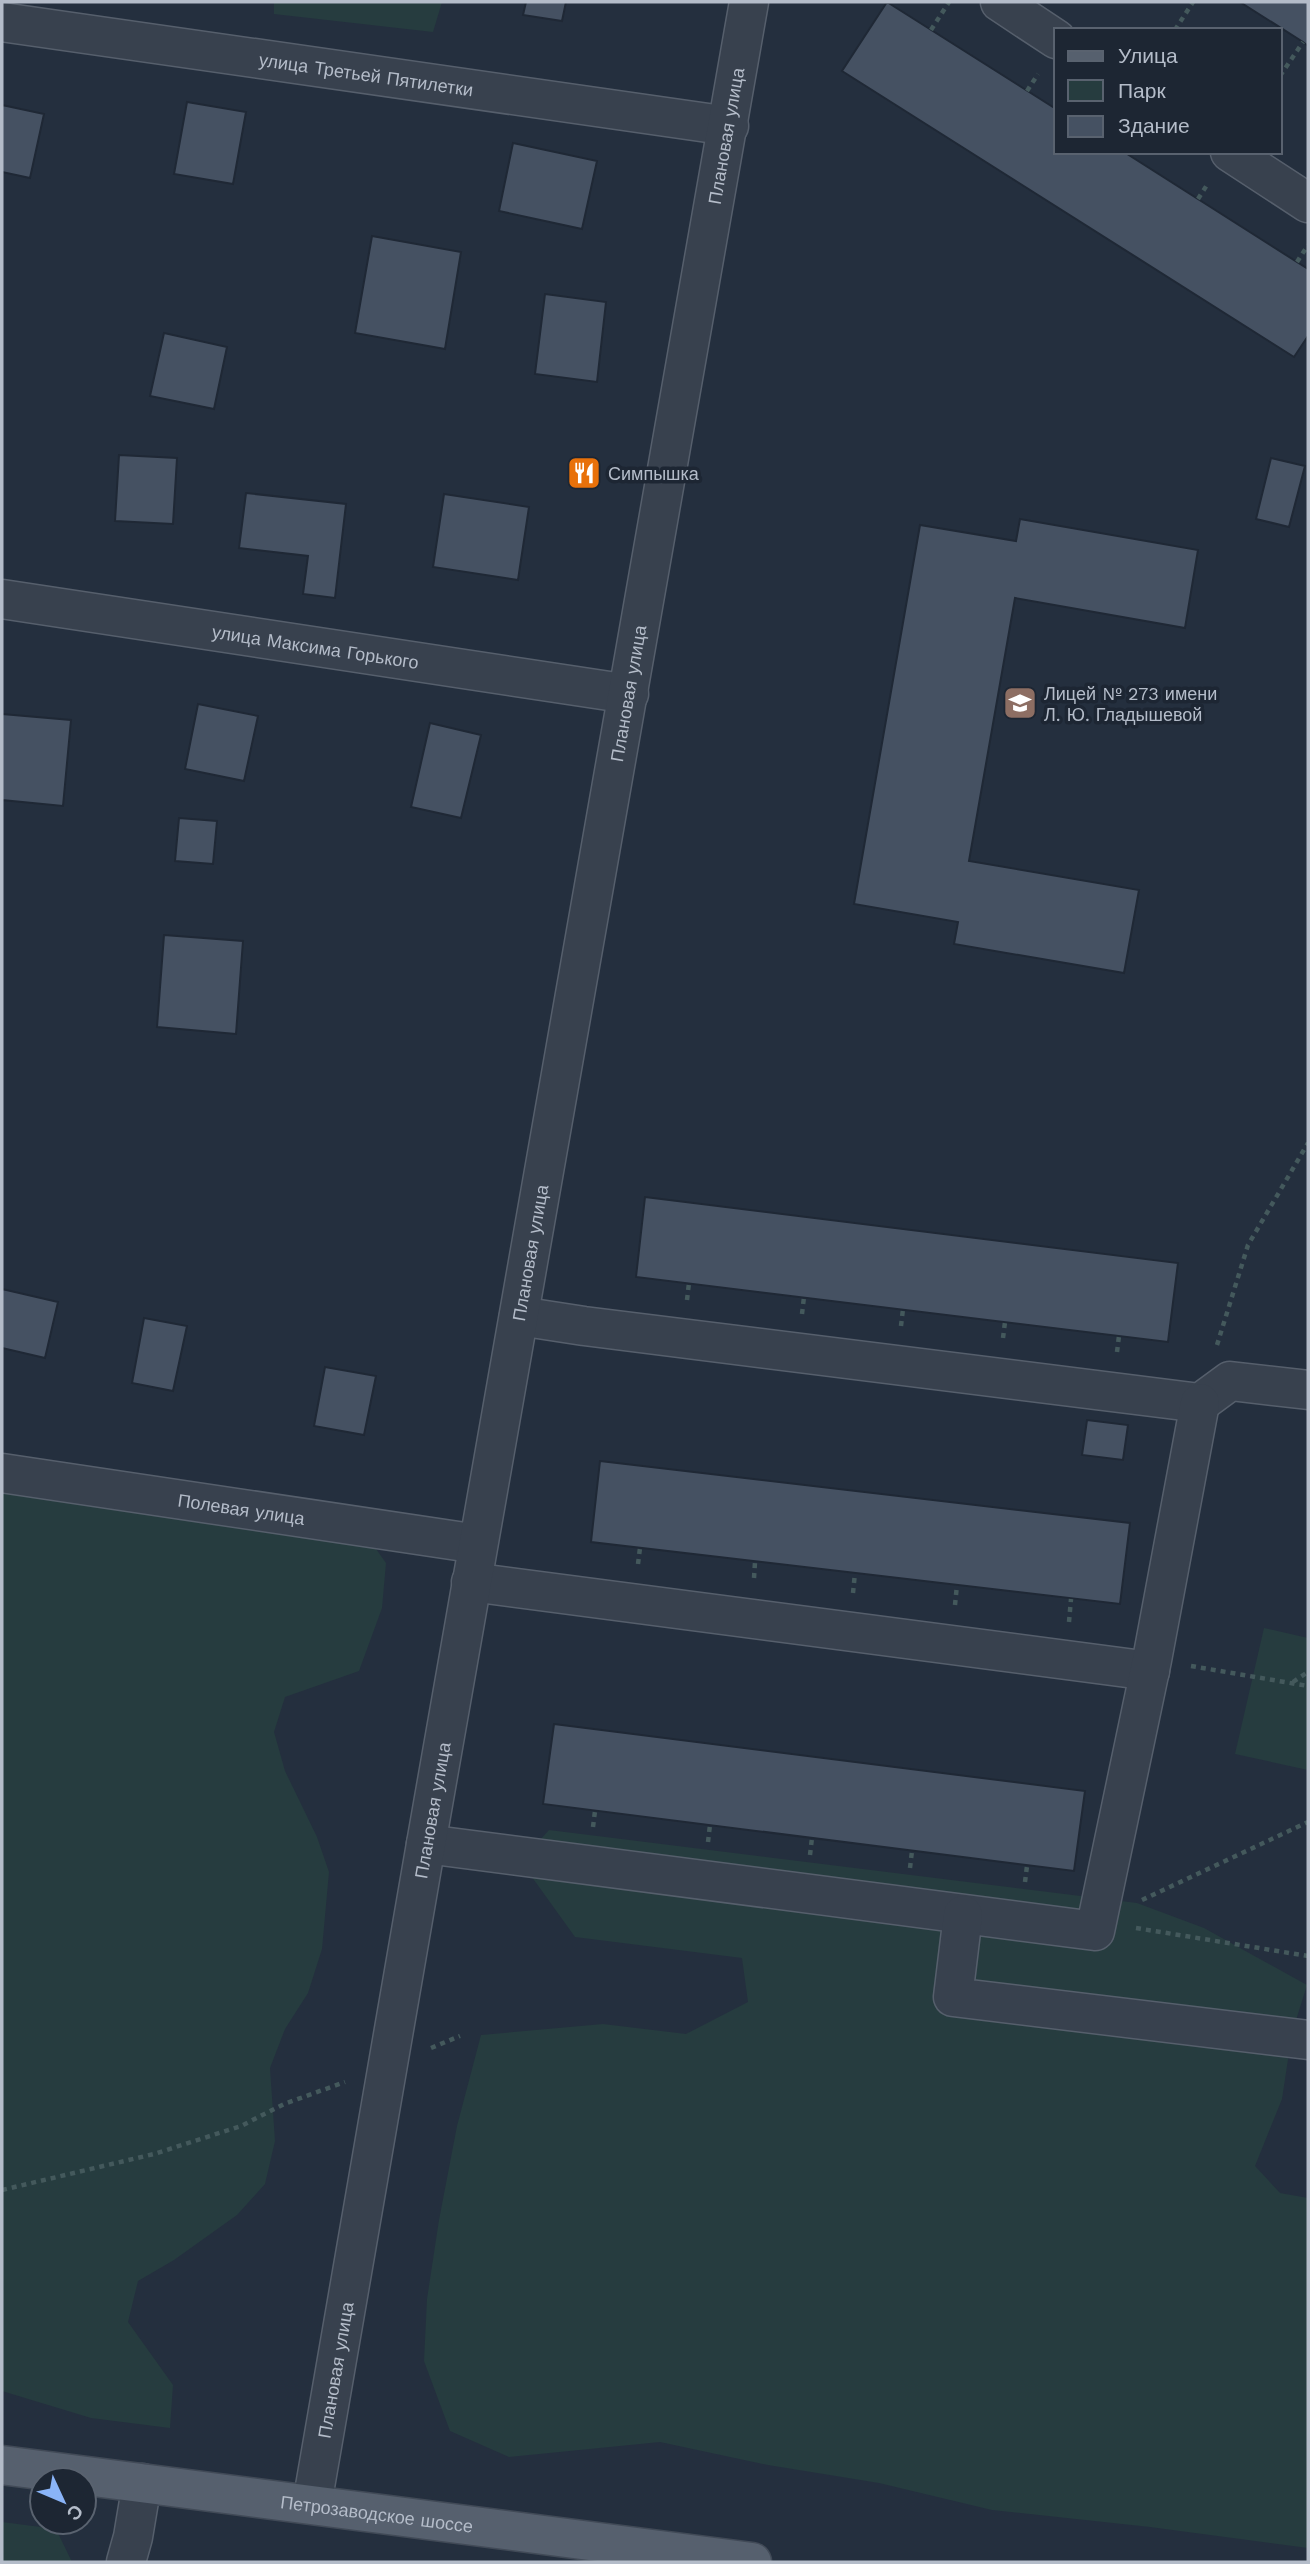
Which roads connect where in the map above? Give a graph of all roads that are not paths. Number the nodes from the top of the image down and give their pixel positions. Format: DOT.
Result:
graph roads {
  1 [pos="750,2"];
  2 [pos="1000,2"];
  3 [pos="2,22"];
  4 [pos="1054,37"];
  5 [pos="729,125"];
  6 [pos="1233,154"];
  7 [pos="1308,203"];
  8 [pos="2,599"];
  9 [pos="629,694"];
  10 [pos="519,1316"];
  11 [pos="1308,1390"];
  12 [pos="1200,1403"];
  13 [pos="2,1474"];
  14 [pos="478,1544"];
  15 [pos="471,1582"];
  16 [pos="1151,1666"];
  17 [pos="426,1844"];
  18 [pos="963,1915"];
  19 [pos="1308,2040"];
  20 [pos="2,2465"];
  21 [pos="142,2483"];
  22 [pos="312,2504"];
  23 [pos="126,2562"];
  24 [pos="752,2562"];
  1 -- 5 [label="street, Плановая улица"];
  2 -- 4 [label="street"];
  3 -- 5 [label="street, улица Третьей Пятилетки"];
  5 -- 9 [label="street, Плановая улица"];
  6 -- 7 [label="street"];
  8 -- 9 [label="street, улица Максима Горького"];
  9 -- 10 [label="street, Плановая улица"];
  10 -- 12 [label="street"];
  10 -- 14 [label="street, Плановая улица"];
  11 -- 12 [label="street"];
  12 -- 16 [label="street"];
  13 -- 14 [label="street, Полевая улица"];
  14 -- 15 [label="street, Плановая улица"];
  15 -- 16 [label="street"];
  15 -- 17 [label="street, Плановая улица"];
  16 -- 18 [label="street"];
  17 -- 18 [label="street"];
  17 -- 22 [label="street, Плановая улица"];
  18 -- 19 [label="street"];
  20 -- 21 [label="main road, Петрозаводское шоссе"];
  21 -- 22 [label="main road, Петрозаводское шоссе"];
  21 -- 23 [label="street"];
  22 -- 24 [label="main road, Петрозаводское шоссе"];
}
